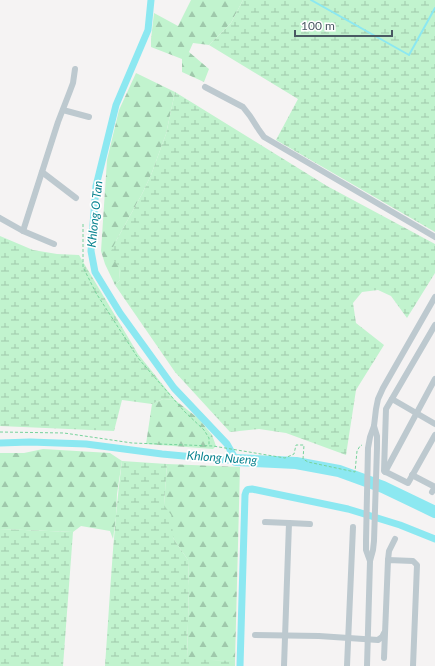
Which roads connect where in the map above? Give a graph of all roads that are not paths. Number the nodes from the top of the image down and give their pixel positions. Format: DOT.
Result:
graph roads {
  1 [pos="75,69"];
  2 [pos="205,87"];
  3 [pos="63,110"];
  4 [pos="89,117"];
  5 [pos="42,172"];
  6 [pos="76,198"];
  7 [pos="0,218"];
  8 [pos="23,230"];
  9 [pos="435,237"];
  10 [pos="54,244"];
  11 [pos="435,297"];
  12 [pos="432,308"];
  13 [pos="435,325"];
  14 [pos="435,379"];
  15 [pos="392,399"];
  16 [pos="416,413"];
  17 [pos="435,424"];
  18 [pos="374,426"];
  19 [pos="435,435"];
  20 [pos="385,472"];
  21 [pos="412,475"];
  22 [pos="434,489"];
  23 [pos="265,522"];
  24 [pos="289,523"];
  25 [pos="310,524"];
  26 [pos="353,527"];
  27 [pos="395,539"];
  28 [pos="388,560"];
  29 [pos="370,561"];
  30 [pos="384,633"];
  31 [pos="255,635"];
  32 [pos="285,635"];
  33 [pos="348,638"];
  34 [pos="368,639"];
  35 [pos="384,658"];
  36 [pos="284,666"];
  37 [pos="347,666"];
  38 [pos="367,666"];
  39 [pos="413,666"];
  1 -- 3 [label="street"];
  2 -- 9 [label="street"];
  3 -- 4 [label="street"];
  3 -- 5 [label="street"];
  5 -- 6 [label="street"];
  5 -- 8 [label="street"];
  7 -- 8 [label="street"];
  8 -- 10 [label="street"];
  11 -- 12 [label="street"];
  12 -- 18 [label="street"];
  13 -- 15 [label="street"];
  14 -- 16 [label="street"];
  15 -- 16 [label="street"];
  15 -- 20 [label="street"];
  16 -- 17 [label="street"];
  16 -- 20 [label="street"];
  18 -- 29 [label="street"];
  18 -- 29 [label="street"];
  19 -- 21 [label="street"];
  20 -- 21 [label="street"];
  21 -- 22 [label="street"];
  23 -- 24 [label="street"];
  24 -- 25 [label="street"];
  24 -- 32 [label="street"];
  26 -- 33 [label="street"];
  27 -- 28 [label="street"];
  28 -- 30 [label="street"];
  28 -- 39 [label="street"];
  29 -- 34 [label="street"];
  30 -- 34 [label="street"];
  30 -- 35 [label="street"];
  31 -- 32 [label="street"];
  32 -- 33 [label="street"];
  32 -- 36 [label="street"];
  33 -- 34 [label="street"];
  33 -- 37 [label="street"];
  34 -- 38 [label="street"];
}
